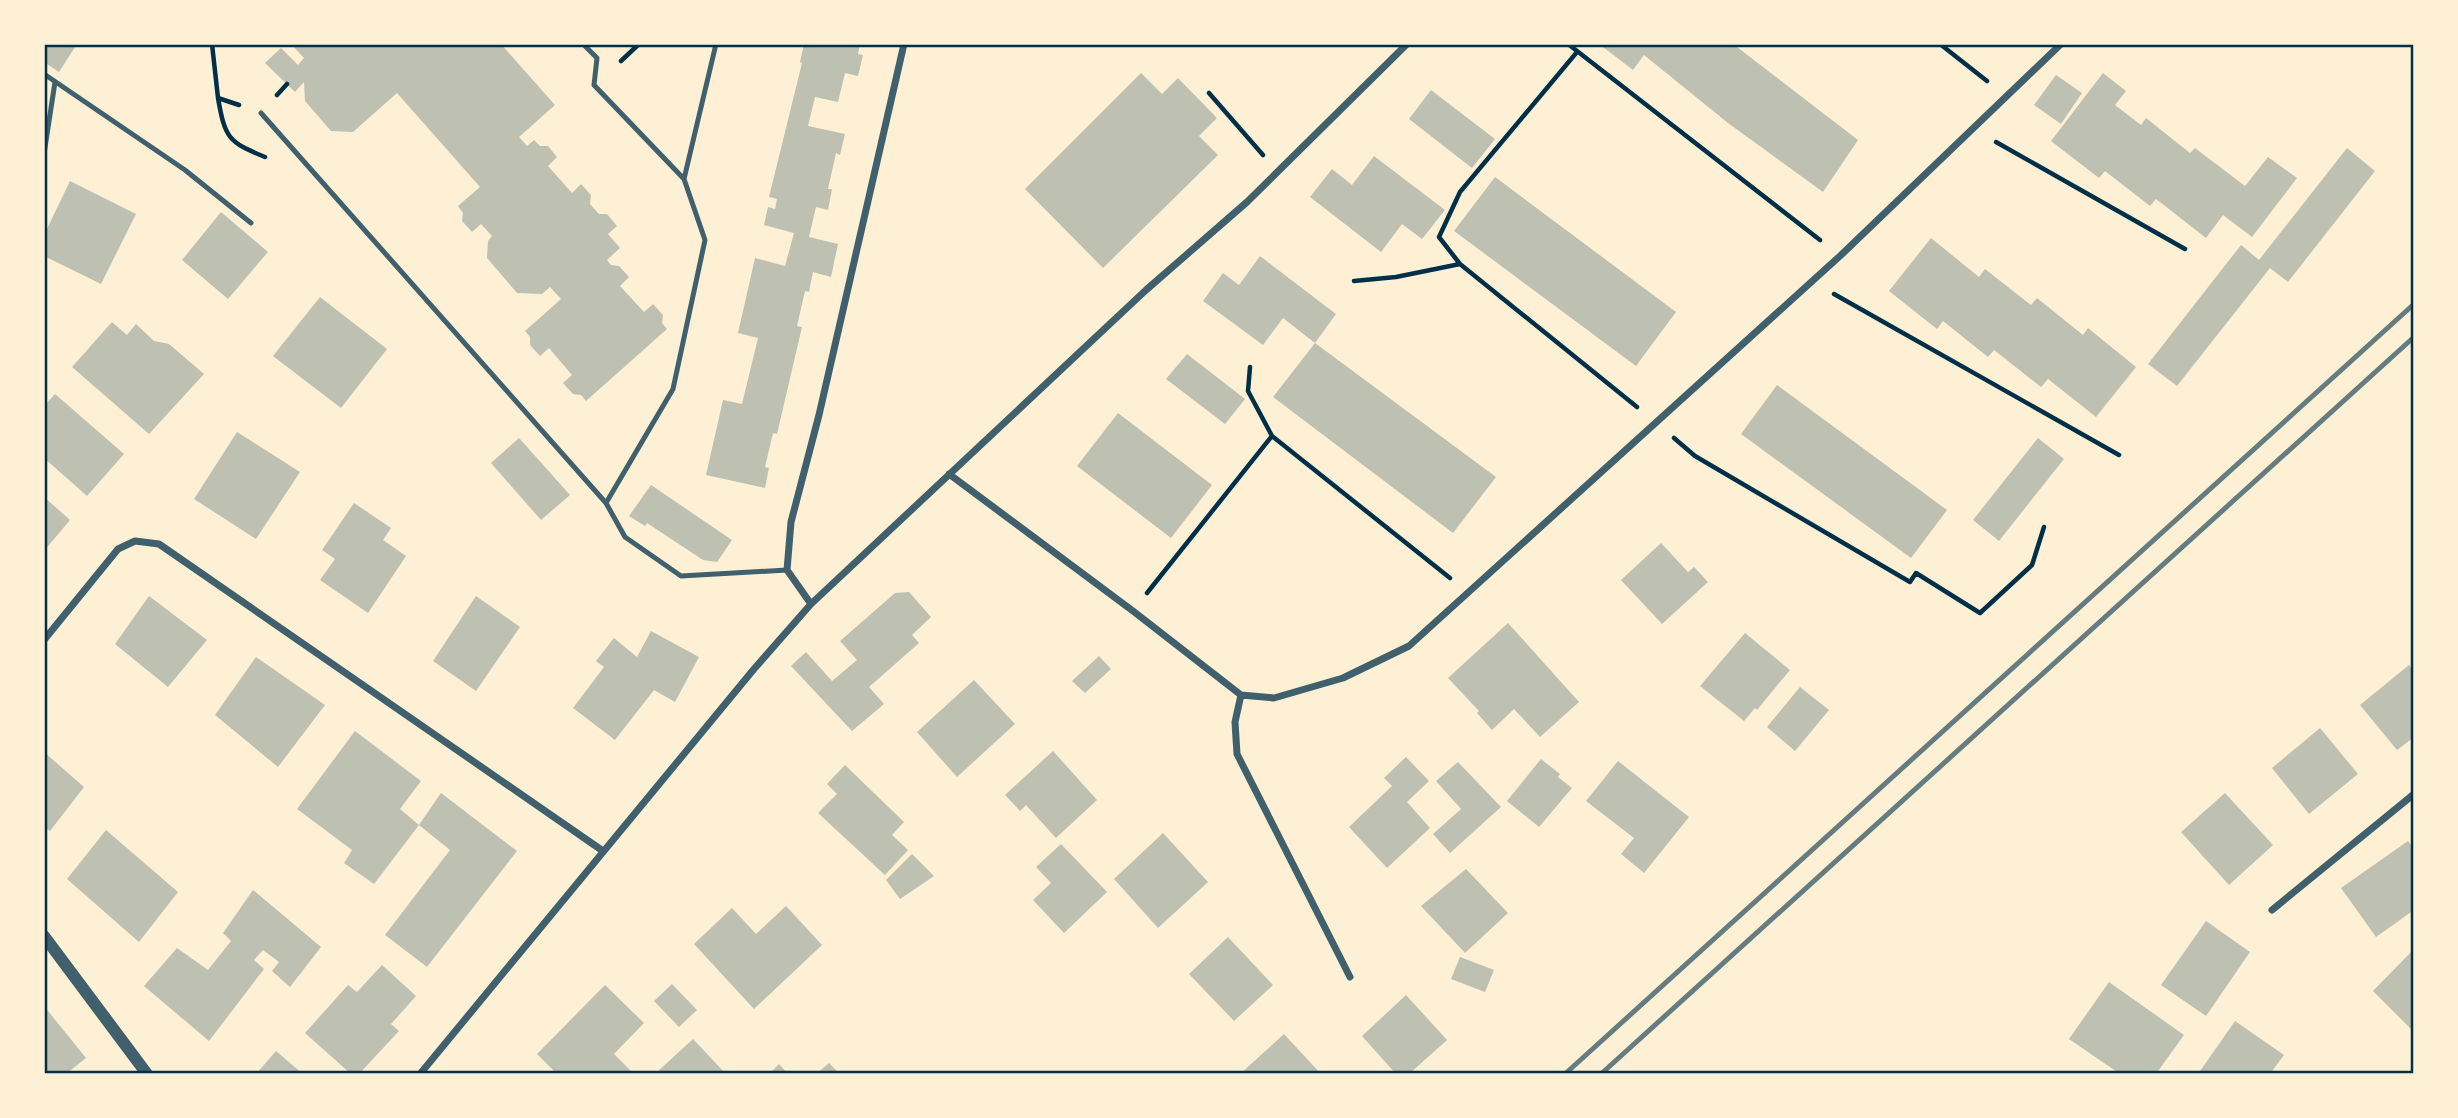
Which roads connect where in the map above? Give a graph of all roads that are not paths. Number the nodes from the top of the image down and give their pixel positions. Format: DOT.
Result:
graph roads {
  1 [pos="583,44"];
  2 [pos="716,44"];
  3 [pos="904,44"];
  4 [pos="1407,44"];
  5 [pos="2061,44"];
  6 [pos="44,74"];
  7 [pos="55,82"];
  8 [pos="261,113"];
  9 [pos="44,154"];
  10 [pos="684,179"];
  11 [pos="251,223"];
  12 [pos="949,474"];
  13 [pos="606,503"];
  14 [pos="787,570"];
  15 [pos="811,604"];
  16 [pos="44,640"];
  17 [pos="1241,695"];
  18 [pos="2414,794"];
  19 [pos="603,851"];
  20 [pos="2272,910"];
  21 [pos="44,936"];
  22 [pos="1350,977"];
  23 [pos="147,1074"];
  24 [pos="420,1074"];
  1 -- 10 [label="lane"];
  2 -- 10 [label="lane"];
  3 -- 14 [label="street"];
  4 -- 12 [label="street"];
  5 -- 17 [label="street"];
  6 -- 7 [label="lane"];
  7 -- 9 [label="lane"];
  7 -- 11 [label="lane"];
  8 -- 13 [label="lane"];
  10 -- 13 [label="lane"];
  12 -- 15 [label="street"];
  12 -- 17 [label="street"];
  13 -- 14 [label="lane"];
  14 -- 15 [label="street"];
  15 -- 19 [label="street"];
  16 -- 19 [label="street"];
  17 -- 22 [label="street"];
  18 -- 20 [label="street"];
  19 -- 24 [label="street"];
  21 -- 23 [label="street"];
}
